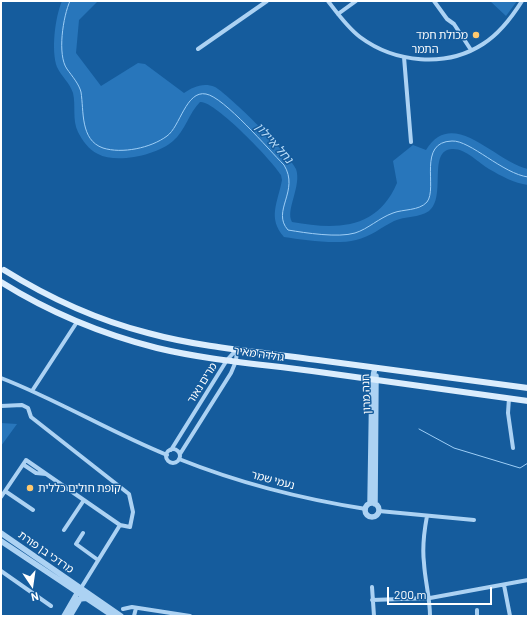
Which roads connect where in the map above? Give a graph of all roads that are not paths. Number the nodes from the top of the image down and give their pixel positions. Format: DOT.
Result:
graph roads {
  1 [pos="267,1"];
  2 [pos="328,1"];
  3 [pos="356,1"];
  4 [pos="434,1"];
  5 [pos="522,1"];
  6 [pos="338,14"];
  7 [pos="198,49"];
  8 [pos="471,50"];
  9 [pos="404,58"];
  10 [pos="410,142"];
  11 [pos="2,270"];
  12 [pos="1,282"];
  13 [pos="77,322"];
  14 [pos="237,349"];
  15 [pos="227,360"];
  16 [pos="236,361"];
  17 [pos="375,368"];
  18 [pos="1,378"];
  19 [pos="374,380"];
  20 [pos="528,388"];
  21 [pos="32,391"];
  22 [pos="509,398"];
  23 [pos="528,400"];
  24 [pos="1,406"];
  25 [pos="513,448"];
  26 [pos="171,450"];
  27 [pos="167,455"];
  28 [pos="180,457"];
  29 [pos="24,465"];
  30 [pos="46,474"];
  31 [pos="5,491"];
  32 [pos="1,497"];
  33 [pos="84,500"];
  34 [pos="373,504"];
  35 [pos="366,508"];
  36 [pos="33,510"];
  37 [pos="379,511"];
  38 [pos="426,516"];
  39 [pos="474,520"];
  40 [pos="120,525"];
  41 [pos="64,530"];
  42 [pos="1,533"];
  43 [pos="83,533"];
  44 [pos="1,541"];
  45 [pos="98,560"];
  46 [pos="1,571"];
  47 [pos="528,580"];
  48 [pos="504,585"];
  49 [pos="372,587"];
  50 [pos="79,590"];
  51 [pos="87,598"];
  52 [pos="430,598"];
  53 [pos="372,600"];
  54 [pos="51,606"];
  55 [pos="136,608"];
  56 [pos="123,609"];
  57 [pos="477,610"];
  58 [pos="64,616"];
  59 [pos="70,616"];
  60 [pos="113,616"];
  61 [pos="121,616"];
  62 [pos="134,616"];
  63 [pos="190,616"];
  64 [pos="374,616"];
  65 [pos="430,616"];
  66 [pos="477,616"];
  67 [pos="510,616"];
  1 -- 7 [label="street"];
  2 -- 6 [label="street, התמר"];
  3 -- 6 [label="street"];
  4 -- 8 [label="street"];
  5 -- 8 [label="street, התמר"];
  6 -- 9 [label="street, התמר"];
  8 -- 9 [label="street, התמר"];
  9 -- 10 [label="street"];
  11 -- 14 [label="main road, גולדה מאיר"];
  12 -- 13 [label="main road, גולדה מאיר"];
  13 -- 15 [label="main road, גולדה מאיר"];
  13 -- 21 [label="street"];
  14 -- 15 [label="street, מרים נאור"];
  14 -- 16 [label="street, מרים נאור"];
  14 -- 17 [label="main road, גולדה מאיר"];
  15 -- 16 [label="main road, גולדה מאיר"];
  15 -- 26 [label="street, מרים נאור"];
  16 -- 19 [label="main road, גולדה מאיר"];
  16 -- 28 [label="street, מרים נאור"];
  17 -- 19 [label="street, חנה מרון"];
  17 -- 20 [label="main road, גולדה מאיר"];
  18 -- 21 [label="street"];
  19 -- 22 [label="main road, גולדה מאיר"];
  19 -- 34 [label="street, חנה מרון"];
  21 -- 27 [label="street"];
  22 -- 23 [label="main road, גולדה מאיר"];
  22 -- 25 [label="street"];
  24 -- 40 [label="street"];
  26 -- 27 [label="street"];
  26 -- 28 [label="street"];
  27 -- 28 [label="street"];
  28 -- 35 [label="street, נעמי שמר"];
  29 -- 30 [label="street"];
  29 -- 30 [label="street"];
  29 -- 31 [label="street"];
  30 -- 33 [label="street"];
  31 -- 32 [label="street"];
  31 -- 36 [label="street"];
  33 -- 40 [label="street"];
  33 -- 41 [label="street"];
  34 -- 35 [label="street"];
  34 -- 37 [label="street"];
  35 -- 37 [label="street"];
  37 -- 38 [label="street"];
  38 -- 39 [label="street"];
  38 -- 52 [label="street"];
  40 -- 45 [label="street"];
  42 -- 50 [label="street, מרדכי בן פורת"];
  43 -- 45 [label="street"];
  44 -- 50 [label="street"];
  45 -- 50 [label="street"];
  46 -- 54 [label="street"];
  47 -- 48 [label="street"];
  48 -- 52 [label="street"];
  48 -- 67 [label="street"];
  49 -- 53 [label="street"];
  50 -- 51 [label="street"];
  50 -- 58 [label="street"];
  50 -- 61 [label="street"];
  51 -- 59 [label="street"];
  51 -- 60 [label="street"];
  52 -- 53 [label="street"];
  52 -- 65 [label="street"];
  53 -- 64 [label="street"];
  55 -- 56 [label="street"];
  55 -- 62 [label="street"];
  55 -- 63 [label="street"];
  57 -- 66 [label="street"];
}
